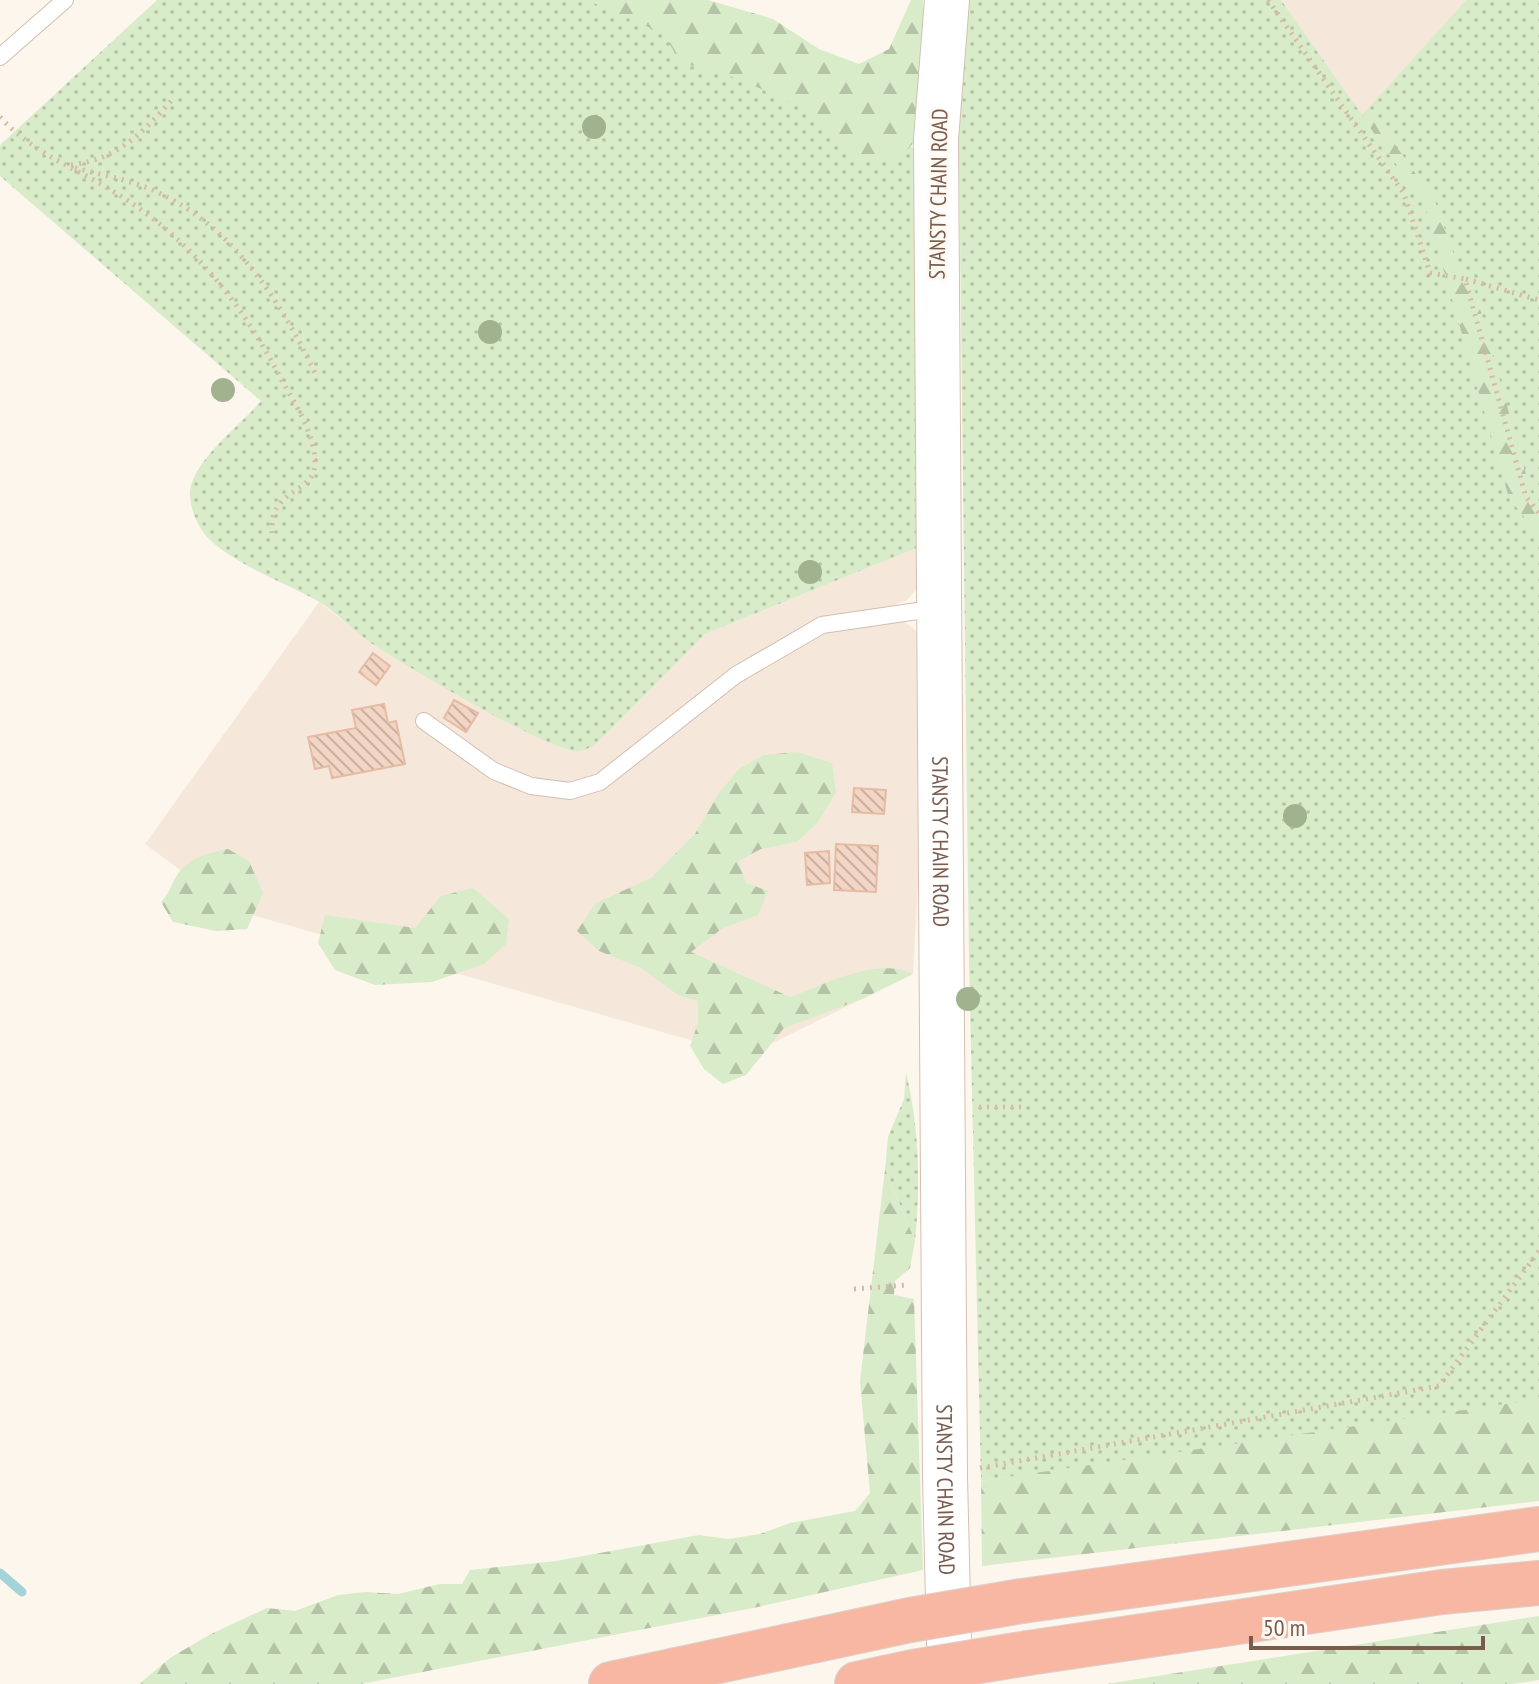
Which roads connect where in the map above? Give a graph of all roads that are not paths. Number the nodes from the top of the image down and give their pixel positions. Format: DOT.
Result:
graph roads {
  1 [pos="65,0"];
  2 [pos="947,0"];
  3 [pos="0,57"];
  4 [pos="939,608"];
  5 [pos="424,721"];
  6 [pos="1539,1529"];
  7 [pos="1539,1583"];
  8 [pos="931,1678"];
  9 [pos="611,1684"];
  10 [pos="857,1684"];
  1 -- 3 [label="lane"];
  2 -- 4 [label="street, STANSTY CHAIN ROAD"];
  4 -- 5 [label="lane"];
  4 -- 8 [label="street, STANSTY CHAIN ROAD"];
  6 -- 9 [label="highway, bridge"];
  7 -- 8 [label="highway, bridge"];
  8 -- 10 [label="highway"];
}
